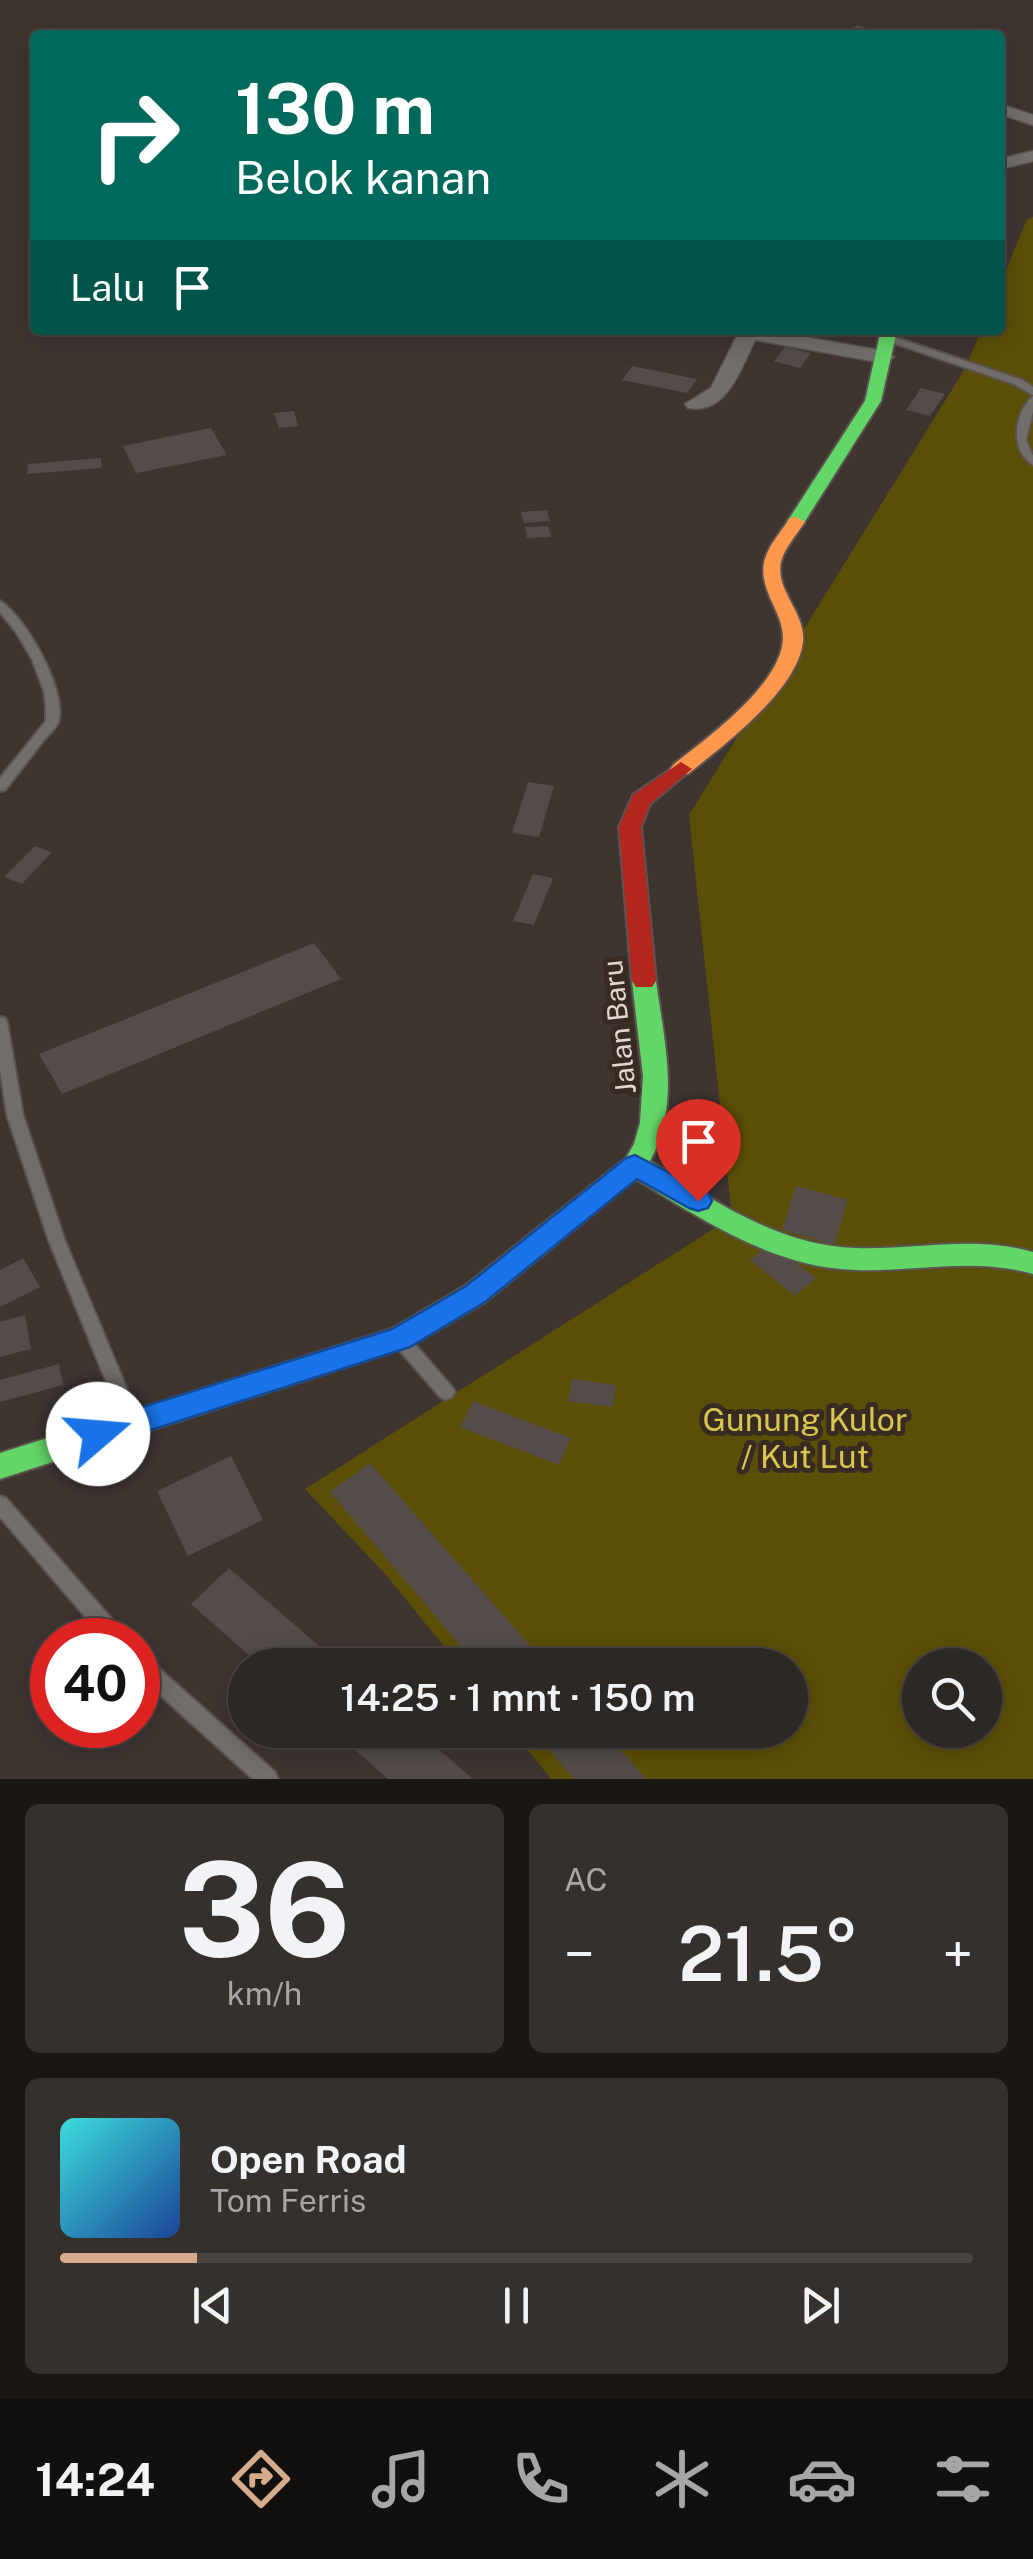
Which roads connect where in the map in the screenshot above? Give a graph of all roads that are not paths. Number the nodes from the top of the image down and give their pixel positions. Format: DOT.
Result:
graph roads {
  1 [pos="1005,111"];
  2 [pos="1033,120"];
  3 [pos="1033,156"];
  4 [pos="1005,163"];
  5 [pos="748,335"];
  6 [pos="795,335"];
  7 [pos="887,341"];
  8 [pos="1033,396"];
  9 [pos="694,404"];
  10 [pos="1033,462"];
  11 [pos="0,605"];
  12 [pos="0,786"];
  13 [pos="0,1022"];
  14 [pos="635,1165"];
  15 [pos="1033,1262"];
  16 [pos="400,1338"];
  17 [pos="446,1392"];
  18 [pos="131,1422"];
  19 [pos="0,1466"];
  20 [pos="0,1504"];
  21 [pos="97,1618"];
  22 [pos="160,1683"];
  23 [pos="268,1779"];
  1 -- 2 [label="street"];
  3 -- 4 [label="street"];
  5 -- 9 [label="street"];
  6 -- 7 [label="street"];
  7 -- 8 [label="lane"];
  7 -- 14 [label="street, Jalan Baru"];
  8 -- 10 [label="lane"];
  11 -- 12 [label="lane"];
  13 -- 18 [label="lane"];
  14 -- 15 [label="street"];
  14 -- 16 [label="street, Jalan Baru"];
  16 -- 17 [label="lane"];
  16 -- 18 [label="street, Jalan Baru"];
  18 -- 19 [label="street, Jalan Baru"];
  20 -- 21 [label="lane"];
  22 -- 23 [label="lane"];
}
